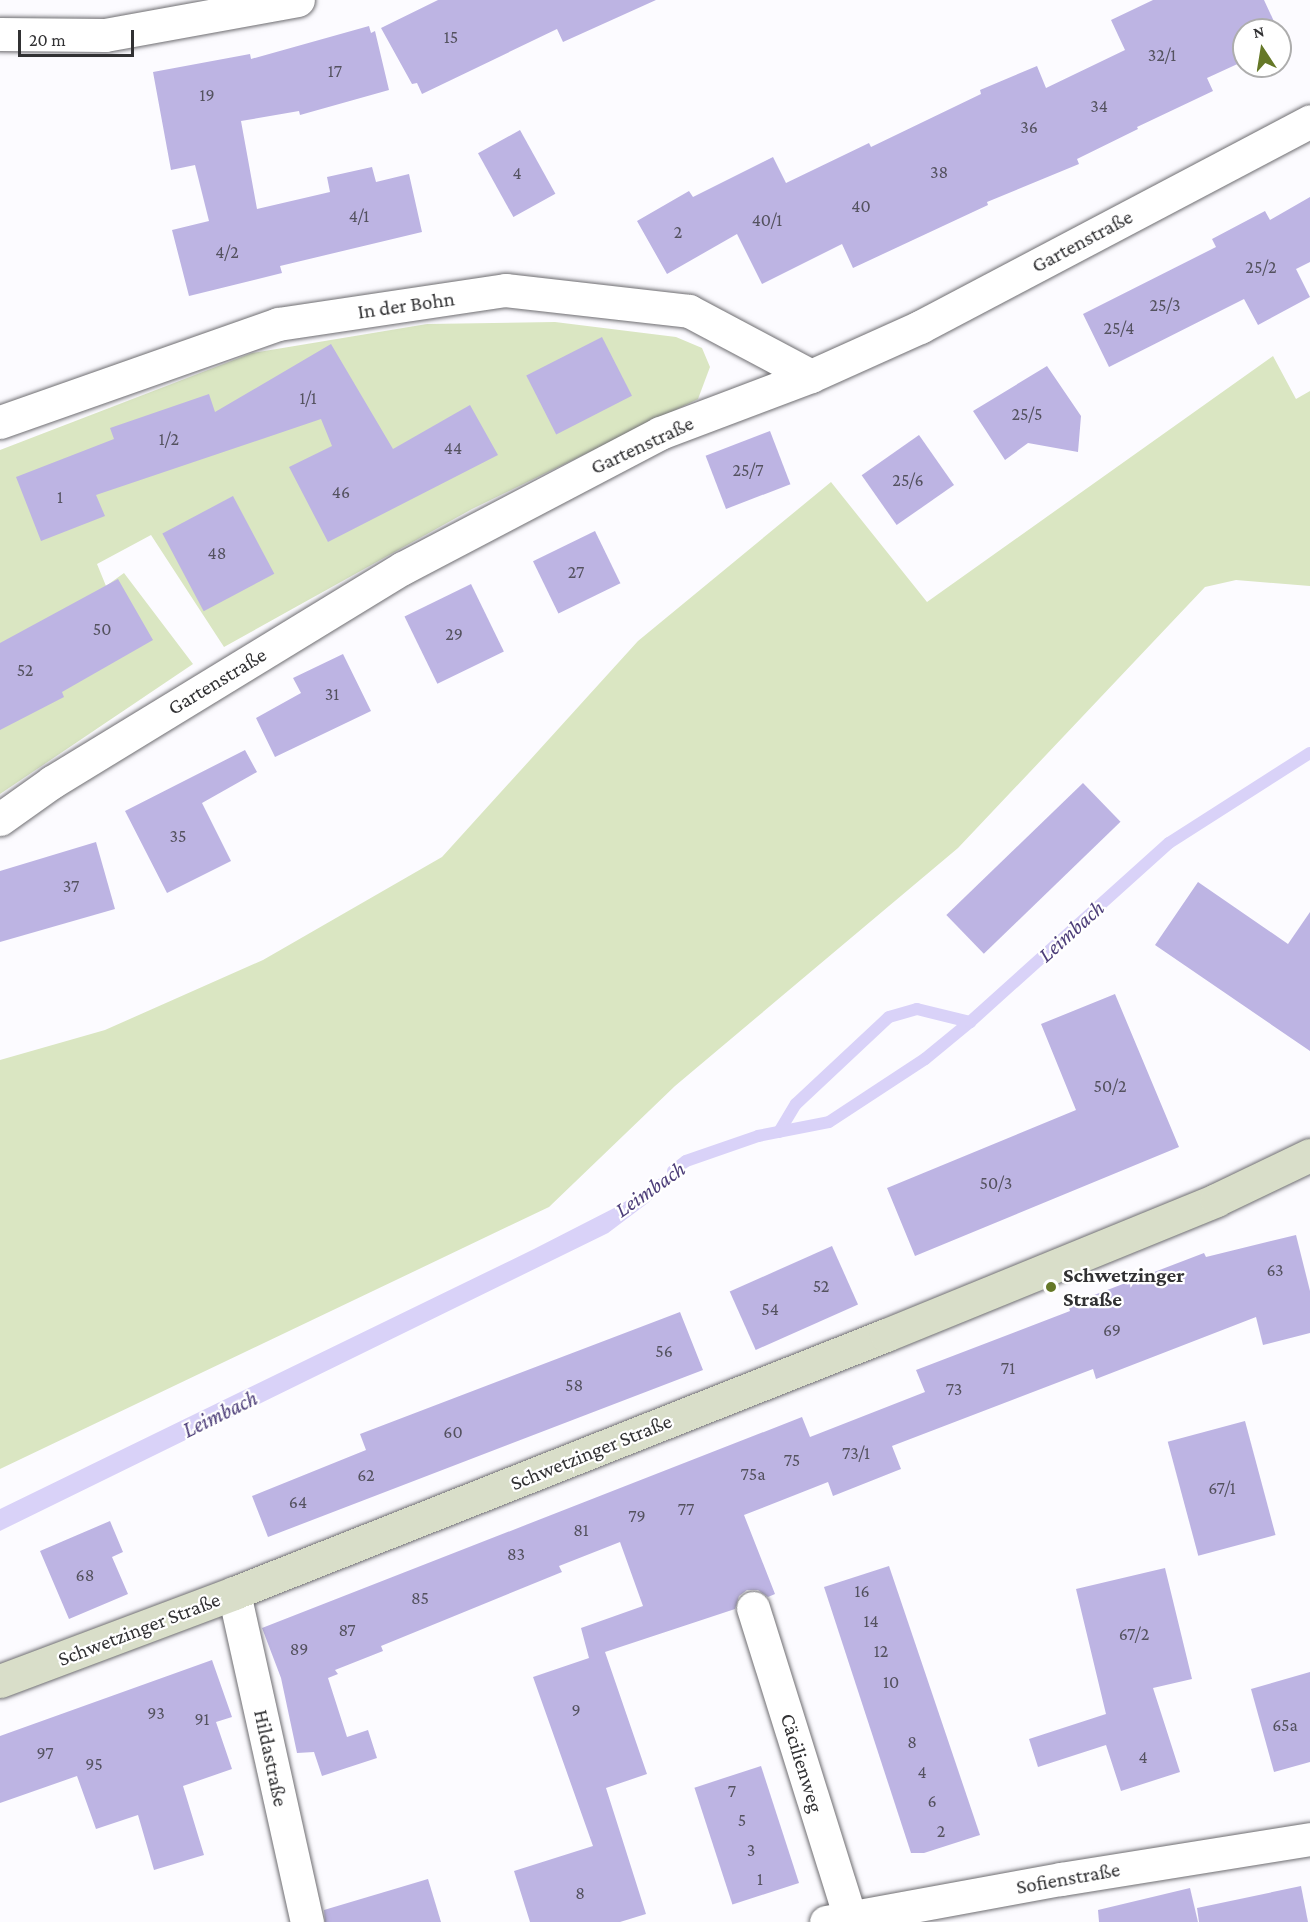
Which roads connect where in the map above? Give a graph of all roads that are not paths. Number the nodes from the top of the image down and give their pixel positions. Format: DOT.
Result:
graph roads {
  1 [pos="298,0"];
  2 [pos="0,34"];
  3 [pos="1310,121"];
  4 [pos="811,376"];
  5 [pos="0,422"];
  6 [pos="0,819"];
  7 [pos="1310,1155"];
  8 [pos="234,1593"];
  9 [pos="753,1608"];
  10 [pos="0,1681"];
  11 [pos="1310,1839"];
  12 [pos="838,1920"];
  13 [pos="307,1922"];
  1 -- 2 [label="street"];
  3 -- 4 [label="street, Gartenstraße"];
  4 -- 5 [label="street, In der Bohn"];
  4 -- 6 [label="street, Gartenstraße"];
  7 -- 8 [label="street, Schwetzinger Straße"];
  8 -- 10 [label="street, Schwetzinger Straße"];
  8 -- 13 [label="street, Hildastraße"];
  9 -- 12 [label="street, Cäcilienweg"];
  11 -- 12 [label="street, Sofienstraße"];
}
